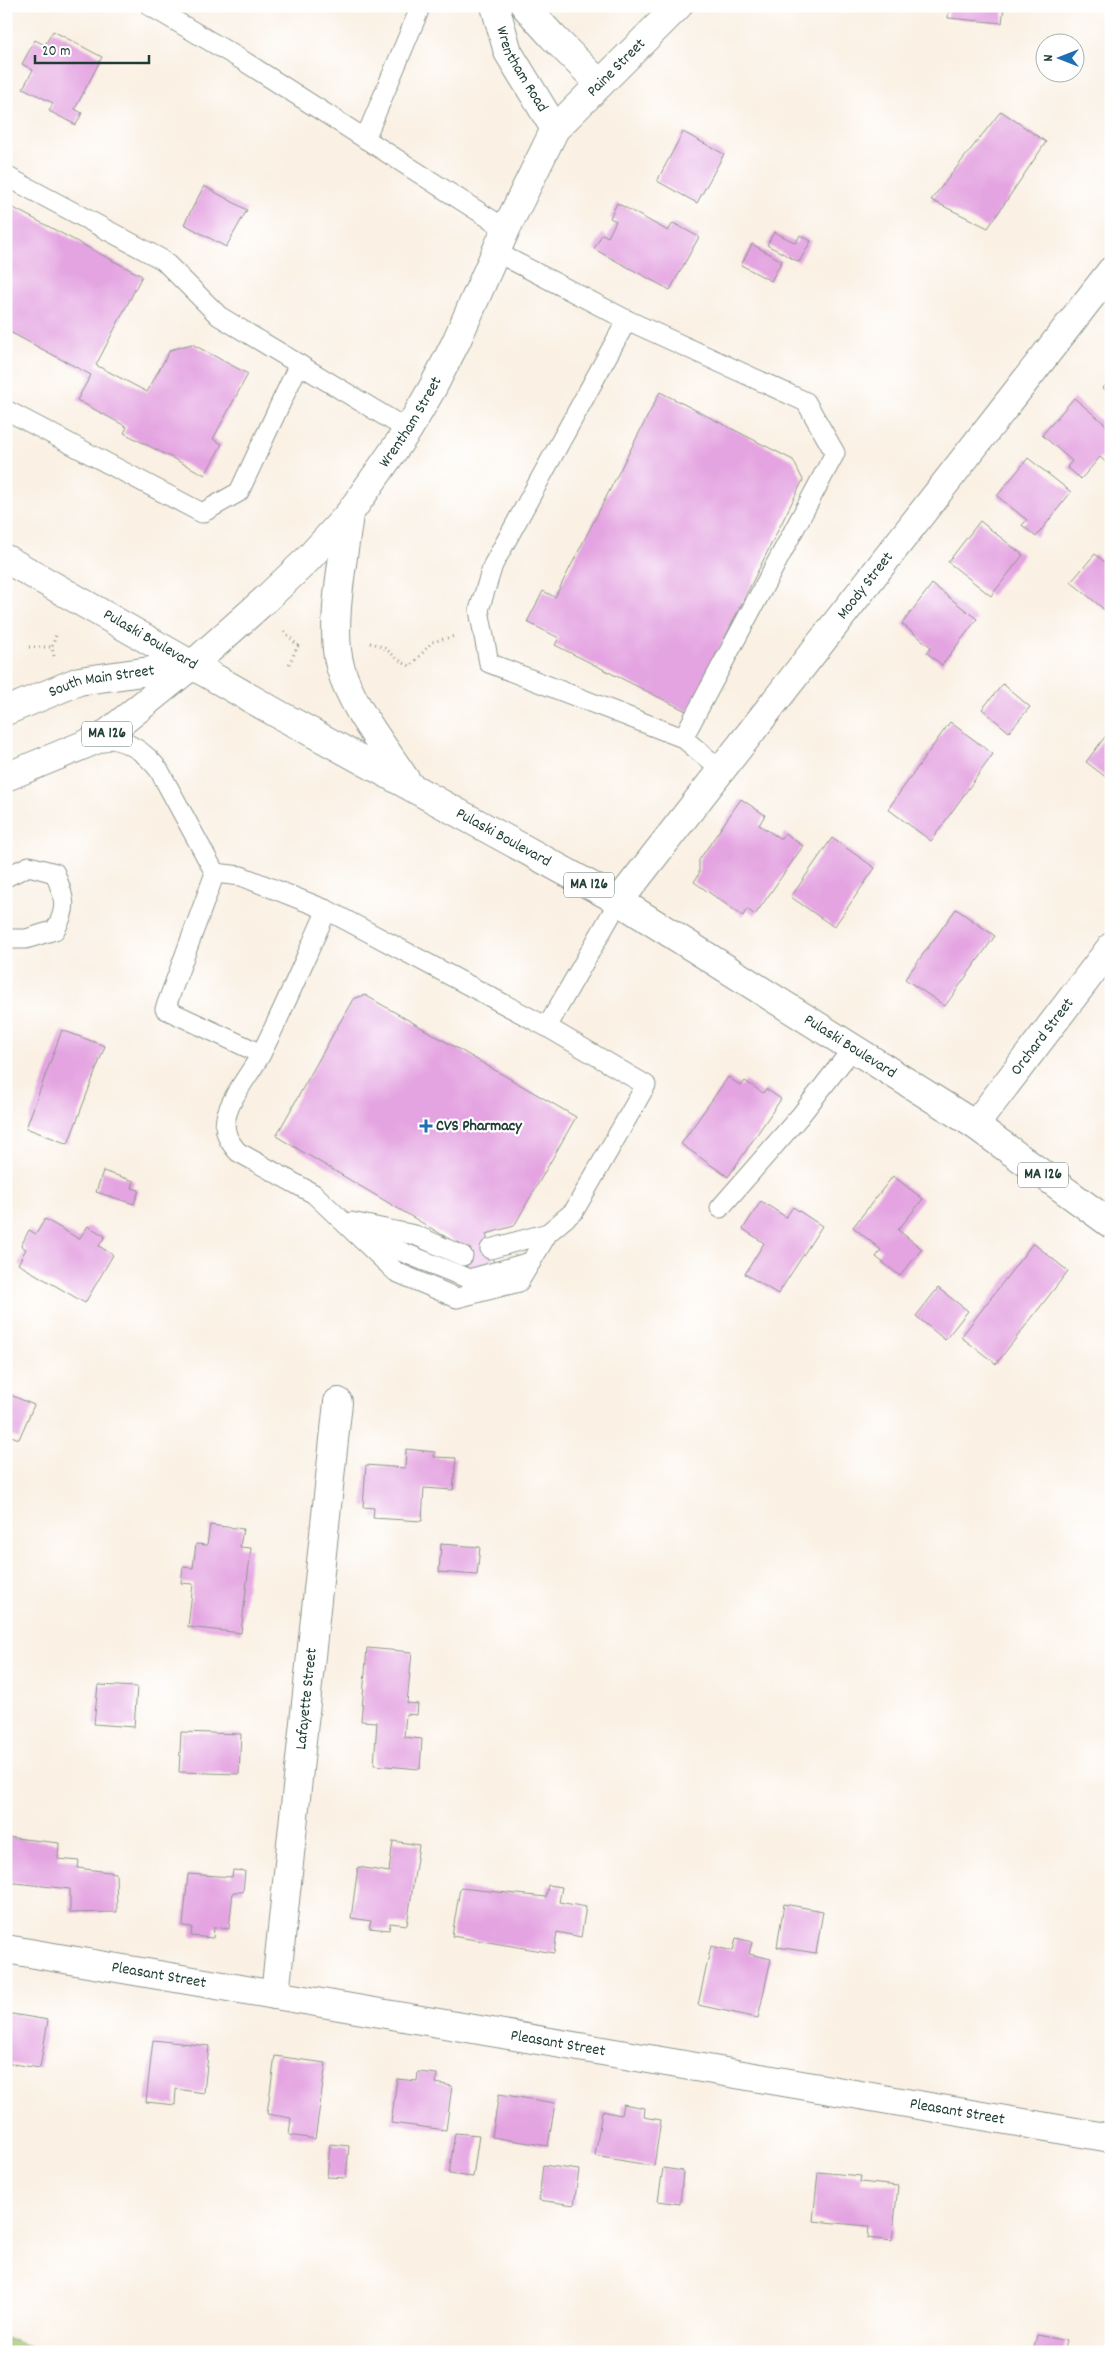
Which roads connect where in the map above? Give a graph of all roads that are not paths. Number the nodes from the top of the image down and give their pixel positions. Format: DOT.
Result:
graph roads {
  1 [pos="150,6"];
  2 [pos="416,6"];
  3 [pos="496,6"];
  4 [pos="525,6"];
  5 [pos="678,6"];
  6 [pos="600,84"];
  7 [pos="555,129"];
  8 [pos="365,139"];
  9 [pos="6,176"];
  10 [pos="501,241"];
  11 [pos="1111,271"];
  12 [pos="627,320"];
  13 [pos="299,364"];
  14 [pos="6,410"];
  15 [pos="408,430"];
  16 [pos="349,514"];
  17 [pos="6,559"];
  18 [pos="192,665"];
  19 [pos="6,711"];
  20 [pos="103,737"];
  21 [pos="684,738"];
  22 [pos="721,770"];
  23 [pos="6,776"];
  24 [pos="412,788"];
  25 [pos="215,873"];
  26 [pos="6,877"];
  27 [pos="619,901"];
  28 [pos="327,910"];
  29 [pos="6,938"];
  30 [pos="1111,947"];
  31 [pos="547,1027"];
  32 [pos="853,1048"];
  33 [pos="261,1054"];
  34 [pos="975,1125"];
  35 [pos="720,1208"];
  36 [pos="1111,1224"];
  37 [pos="347,1225"];
  38 [pos="548,1233"];
  39 [pos="490,1249"];
  40 [pos="463,1256"];
  41 [pos="338,1402"];
  42 [pos="6,1949"];
  43 [pos="275,1995"];
  44 [pos="1111,2138"];
  1 -- 8 [label="lane"];
  2 -- 8 [label="lane"];
  3 -- 7 [label="main road, Wrentham Road"];
  4 -- 6 [label="main road, Wrentham Road"];
  5 -- 6 [label="main road, Paine Street"];
  6 -- 7 [label="main road, Paine Street"];
  7 -- 10 [label="main road, Wrentham Street"];
  8 -- 10 [label="lane"];
  9 -- 13 [label="lane"];
  10 -- 12 [label="lane"];
  10 -- 15 [label="main road, Wrentham Street"];
  11 -- 22 [label="main road, Moody Street"];
  12 -- 21 [label="lane"];
  12 -- 21 [label="lane"];
  13 -- 14 [label="lane"];
  13 -- 15 [label="lane"];
  15 -- 16 [label="main road, Wrentham Street"];
  16 -- 18 [label="main road, Wrentham Street"];
  16 -- 24 [label="main road"];
  17 -- 18 [label="main road, Pulaski Boulevard"];
  18 -- 19 [label="main road, South Main Street"];
  18 -- 20 [label="main road, South Main Street / MA 126"];
  18 -- 24 [label="main road, Pulaski Boulevard / MA 126"];
  20 -- 23 [label="main road, South Main Street / MA 126"];
  20 -- 25 [label="lane"];
  21 -- 22 [label="lane"];
  22 -- 27 [label="main road, Moody Street"];
  24 -- 27 [label="main road, Pulaski Boulevard / MA 126"];
  25 -- 28 [label="lane"];
  25 -- 33 [label="lane"];
  26 -- 29 [label="lane"];
  27 -- 31 [label="lane"];
  27 -- 32 [label="main road, Pulaski Boulevard / MA 126"];
  28 -- 31 [label="lane"];
  28 -- 33 [label="lane"];
  30 -- 34 [label="main road, Orchard Street"];
  31 -- 38 [label="lane"];
  32 -- 34 [label="main road, Pulaski Boulevard / MA 126"];
  32 -- 35 [label="lane"];
  33 -- 37 [label="lane"];
  34 -- 36 [label="main road, Pulaski Boulevard / MA 126"];
  37 -- 38 [label="lane"];
  37 -- 40 [label="lane"];
  38 -- 39 [label="lane"];
  41 -- 43 [label="main road, Lafayette Street"];
  42 -- 43 [label="main road, Pleasant Street"];
  43 -- 44 [label="main road, Pleasant Street"];
}
